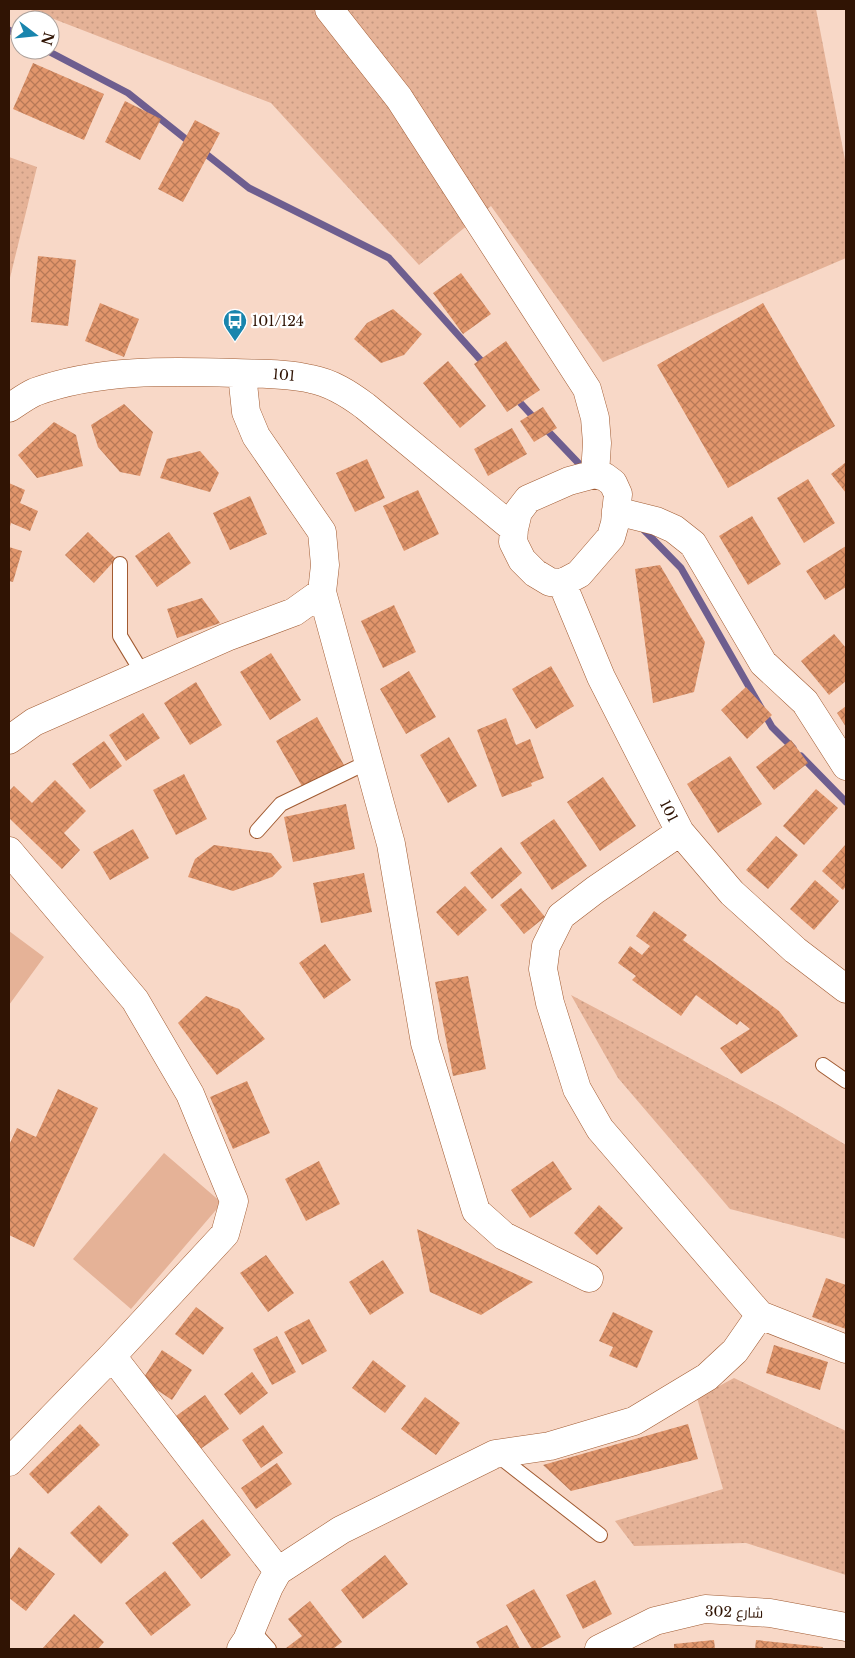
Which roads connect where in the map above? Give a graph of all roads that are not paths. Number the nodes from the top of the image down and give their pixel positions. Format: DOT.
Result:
graph roads {
  1 [pos="329,9"];
  2 [pos="242,374"];
  3 [pos="9,408"];
  4 [pos="595,474"];
  5 [pos="616,510"];
  6 [pos="514,529"];
  7 [pos="120,564"];
  8 [pos="562,583"];
  9 [pos="322,592"];
  10 [pos="143,674"];
  11 [pos="9,740"];
  12 [pos="368,762"];
  13 [pos="846,766"];
  14 [pos="257,831"];
  15 [pos="680,832"];
  16 [pos="9,851"];
  17 [pos="846,988"];
  18 [pos="823,1065"];
  19 [pos="846,1081"];
  20 [pos="589,1278"];
  21 [pos="760,1315"];
  22 [pos="846,1349"];
  23 [pos="112,1356"];
  24 [pos="495,1454"];
  25 [pos="9,1462"];
  26 [pos="600,1535"];
  27 [pos="278,1571"];
  28 [pos="846,1627"];
  29 [pos="254,1643"];
  30 [pos="599,1649"];
  1 -- 4 [label="street"];
  2 -- 3 [label="street, 101"];
  2 -- 6 [label="street, 101"];
  2 -- 9 [label="street"];
  4 -- 5 [label="street"];
  4 -- 6 [label="street"];
  5 -- 8 [label="street"];
  5 -- 13 [label="street"];
  6 -- 8 [label="street"];
  7 -- 10 [label="lane"];
  8 -- 15 [label="street, 101"];
  9 -- 10 [label="street"];
  9 -- 12 [label="street"];
  10 -- 11 [label="street"];
  12 -- 14 [label="lane"];
  12 -- 20 [label="street"];
  15 -- 17 [label="street, 101"];
  15 -- 21 [label="street"];
  16 -- 23 [label="street"];
  18 -- 19 [label="lane"];
  21 -- 22 [label="street"];
  21 -- 24 [label="street"];
  23 -- 25 [label="street"];
  23 -- 27 [label="street"];
  24 -- 26 [label="lane"];
  24 -- 27 [label="street"];
  27 -- 29 [label="street"];
  28 -- 30 [label="street, شارع 302"];
}
